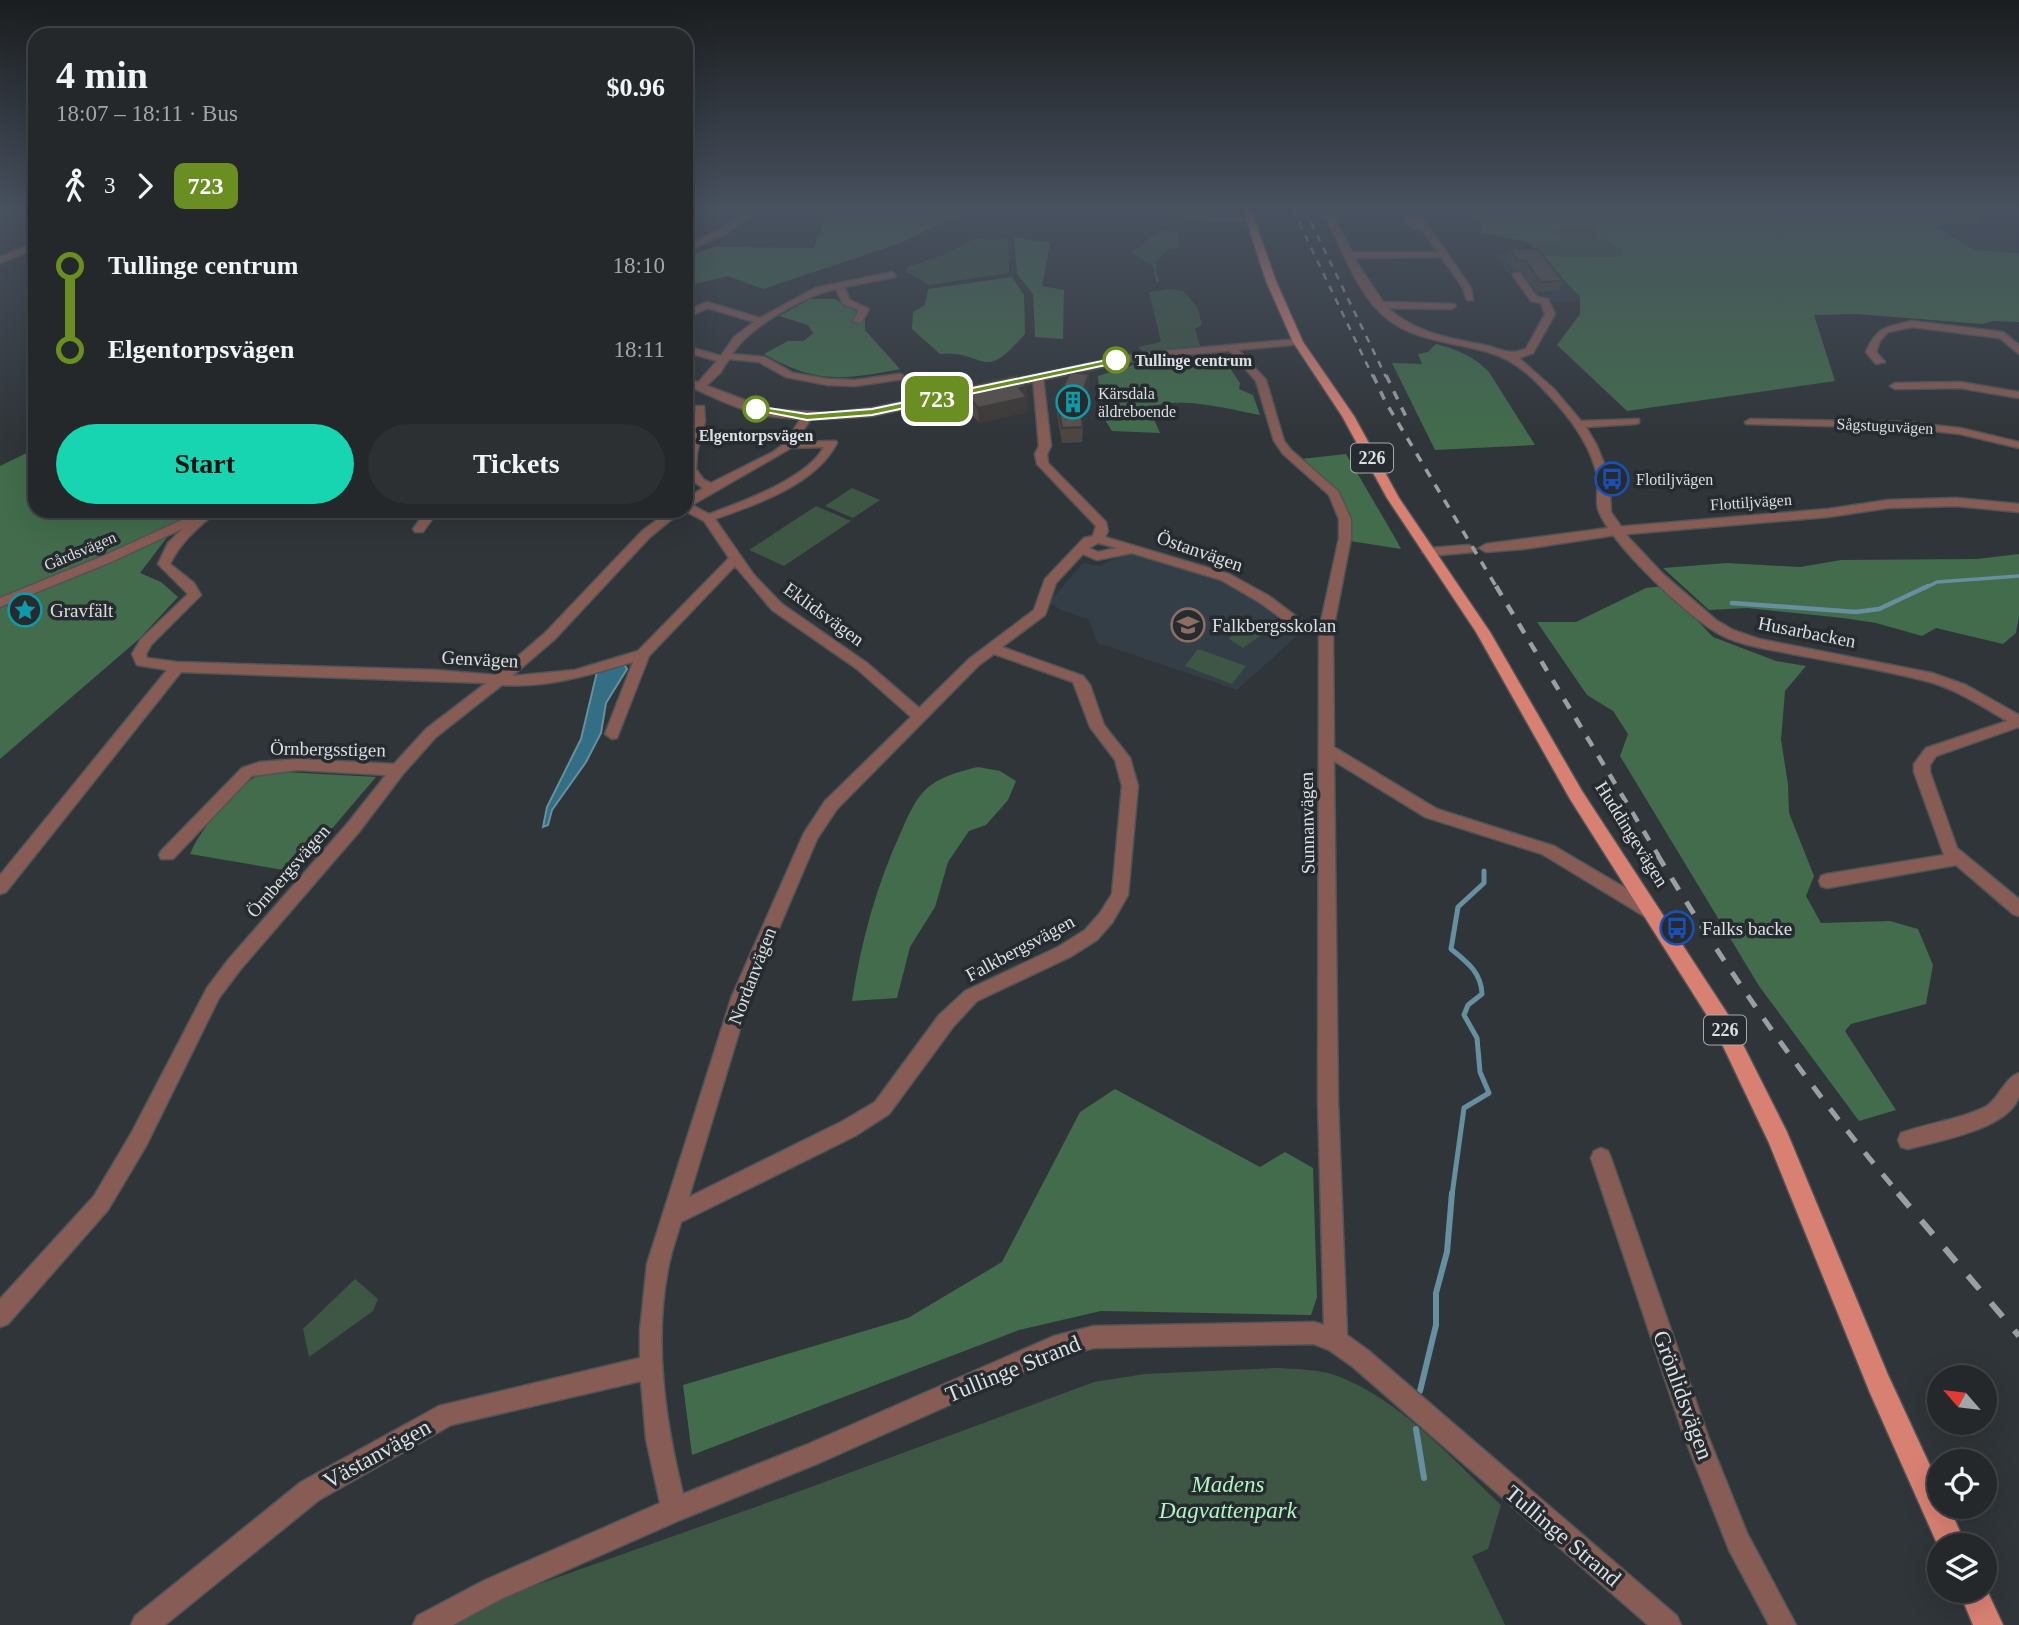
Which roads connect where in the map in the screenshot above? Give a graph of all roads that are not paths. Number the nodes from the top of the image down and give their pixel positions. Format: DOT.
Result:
graph roads {
  1 [pos="839,285"];
  2 [pos="835,286"];
  3 [pos="1273,286"];
  4 [pos="1367,286"];
  5 [pos="1466,286"];
  6 [pos="1525,286"];
  7 [pos="1470,298"];
  8 [pos="1378,305"];
  9 [pos="1451,306"];
  10 [pos="693,312"];
  11 [pos="761,321"];
  12 [pos="858,321"];
  13 [pos="1298,342"];
  14 [pos="1232,348"];
  15 [pos="693,351"];
  16 [pos="2019,351"];
  17 [pos="1514,357"];
  18 [pos="724,358"];
  19 [pos="1880,362"];
  20 [pos="899,377"];
  21 [pos="1038,378"];
  22 [pos="693,384"];
  23 [pos="700,386"];
  24 [pos="1895,386"];
  25 [pos="2019,395"];
  26 [pos="700,408"];
  27 [pos="807,417"];
  28 [pos="1635,421"];
  29 [pos="1750,422"];
  30 [pos="1578,424"];
  31 [pos="693,439"];
  32 [pos="789,445"];
  33 [pos="2019,445"];
  34 [pos="693,474"];
  35 [pos="711,488"];
  36 [pos="693,501"];
  37 [pos="2019,508"];
  38 [pos="693,510"];
  39 [pos="197,518"];
  40 [pos="202,518"];
  41 [pos="667,518"];
  42 [pos="708,518"];
  43 [pos="1616,531"];
  44 [pos="1098,539"];
  45 [pos="1486,548"];
  46 [pos="1081,549"];
  47 [pos="1132,549"];
  48 [pos="1469,549"];
  49 [pos="1429,552"];
  50 [pos="736,558"];
  51 [pos="0,603"];
  52 [pos="1326,631"];
  53 [pos="991,648"];
  54 [pos="643,654"];
  55 [pos="177,667"];
  56 [pos="499,680"];
  57 [pos="919,717"];
  58 [pos="2019,721"];
  59 [pos="612,734"];
  60 [pos="1328,750"];
  61 [pos="398,769"];
  62 [pos="166,855"];
  63 [pos="1956,859"];
  64 [pos="1826,881"];
  65 [pos="0,887"];
  66 [pos="2019,909"];
  67 [pos="1650,912"];
  68 [pos="2019,1082"];
  69 [pos="1908,1140"];
  70 [pos="1601,1158"];
  71 [pos="674,1215"];
  72 [pos="0,1316"];
  73 [pos="1336,1341"];
  74 [pos="651,1367"];
  75 [pos="674,1510"];
  76 [pos="1947,1533"];
  77 [pos="1978,1603"];
  78 [pos="144,1625"];
  79 [pos="426,1625"];
  80 [pos="1668,1625"];
  81 [pos="1783,1625"];
  82 [pos="1988,1625"];
  1 -- 12 [label="street"];
  2 -- 11 [label="street"];
  3 -- 13 [label="main road, Huddingevägen / 226"];
  4 -- 8 [label="street"];
  5 -- 7 [label="street"];
  6 -- 17 [label="street"];
  8 -- 9 [label="street"];
  8 -- 17 [label="street"];
  10 -- 11 [label="street"];
  11 -- 18 [label="street"];
  13 -- 14 [label="street"];
  13 -- 49 [label="main road, Huddingevägen / 226"];
  14 -- 21 [label="street"];
  14 -- 52 [label="street, Sunnanvägen"];
  15 -- 18 [label="street"];
  16 -- 19 [label="street"];
  17 -- 30 [label="street"];
  18 -- 20 [label="street"];
  18 -- 23 [label="street"];
  21 -- 27 [label="street"];
  21 -- 44 [label="street"];
  22 -- 23 [label="street"];
  23 -- 27 [label="street"];
  24 -- 25 [label="street"];
  26 -- 31 [label="street"];
  27 -- 32 [label="street"];
  28 -- 30 [label="street"];
  29 -- 33 [label="street, Sågstuguvägen"];
  30 -- 43 [label="street"];
  32 -- 35 [label="street"];
  32 -- 42 [label="street"];
  34 -- 35 [label="street"];
  35 -- 36 [label="street"];
  37 -- 43 [label="street, Flottiljvägen"];
  38 -- 42 [label="street, Eklidsvägen"];
  39 -- 51 [label="street, Gårdsvägen"];
  40 -- 55 [label="street"];
  41 -- 56 [label="street, Örnbergsvägen"];
  42 -- 50 [label="street, Eklidsvägen"];
  43 -- 45 [label="street, Flottiljvägen"];
  43 -- 58 [label="street, Husarbacken"];
  44 -- 46 [label="street"];
  44 -- 47 [label="street, Östanvägen"];
  46 -- 47 [label="street, Östanvägen"];
  46 -- 53 [label="street, Nordanvägen"];
  47 -- 52 [label="street, Östanvägen"];
  48 -- 49 [label="street"];
  49 -- 67 [label="main road, Huddingevägen / 226"];
  50 -- 54 [label="street"];
  50 -- 57 [label="street, Eklidsvägen"];
  52 -- 60 [label="street, Sunnanvägen"];
  53 -- 57 [label="street, Nordanvägen"];
  53 -- 71 [label="street, Falkbergsvägen"];
  54 -- 56 [label="street, Genvägen"];
  54 -- 59 [label="street"];
  55 -- 56 [label="street, Genvägen"];
  55 -- 65 [label="street"];
  56 -- 61 [label="street, Örnbergsvägen"];
  57 -- 71 [label="street, Nordanvägen"];
  58 -- 63 [label="street"];
  60 -- 67 [label="street"];
  60 -- 73 [label="street, Sunnanvägen"];
  61 -- 62 [label="street, Örnbergsstigen"];
  61 -- 72 [label="street, Örnbergsvägen"];
  63 -- 64 [label="street"];
  63 -- 66 [label="street"];
  67 -- 76 [label="main road, Huddingevägen / 226"];
  68 -- 69 [label="street"];
  70 -- 81 [label="street, Grönlidsvägen"];
  71 -- 74 [label="street, Nordanvägen"];
  73 -- 75 [label="street, Tullinge Strand"];
  73 -- 80 [label="street, Tullinge Strand"];
  74 -- 75 [label="street, Nordanvägen"];
  74 -- 78 [label="street, Västanvägen"];
  75 -- 79 [label="street, Tullinge Strand"];
  77 -- 82 [label="main road"];
}
